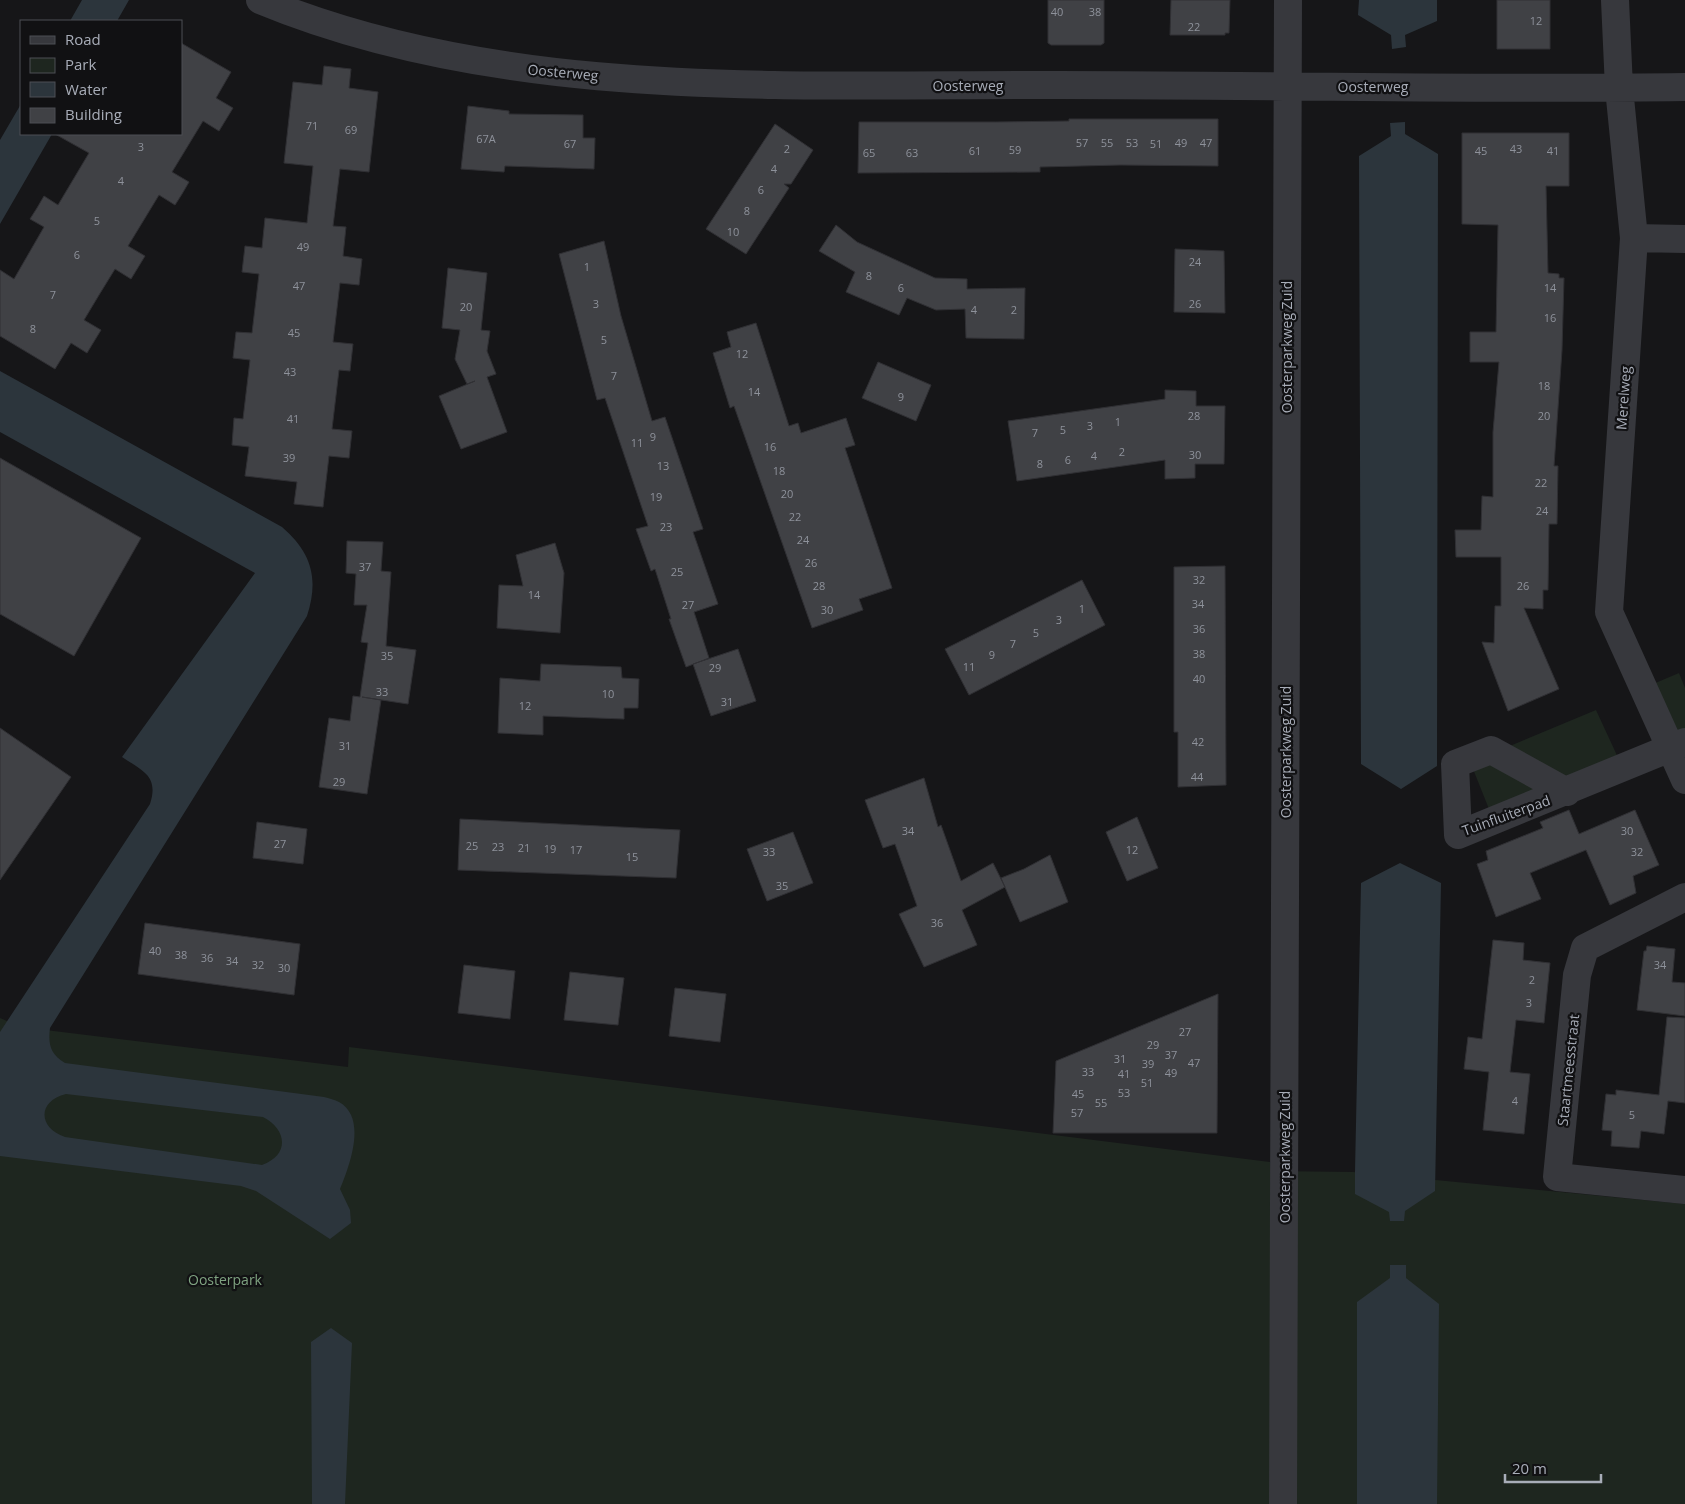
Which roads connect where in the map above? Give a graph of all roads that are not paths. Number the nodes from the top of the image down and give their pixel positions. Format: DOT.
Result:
graph roads {
  1 [pos="260,0"];
  2 [pos="1288,0"];
  3 [pos="1615,0"];
  4 [pos="1287,85"];
  5 [pos="1685,86"];
  6 [pos="1619,88"];
  7 [pos="1634,238"];
  8 [pos="1685,239"];
  9 [pos="1678,745"];
  10 [pos="1685,780"];
  11 [pos="1567,792"];
  12 [pos="1685,897"];
  13 [pos="1685,1190"];
  14 [pos="1283,1504"];
  1 -- 4 [label="street, Oosterweg"];
  2 -- 4 [label="street, Oosterparkweg Zuid"];
  3 -- 6 [label="street, Merelweg"];
  4 -- 6 [label="street, Oosterweg"];
  4 -- 14 [label="street, Oosterparkweg Zuid"];
  5 -- 6 [label="street, Oosterweg"];
  6 -- 7 [label="street, Merelweg"];
  7 -- 8 [label="street"];
  7 -- 9 [label="street, Merelweg"];
  9 -- 10 [label="street, Merelweg"];
  9 -- 11 [label="street, Tuinfluiterpad"];
  12 -- 13 [label="street, Staartmeesstraat"];
}
